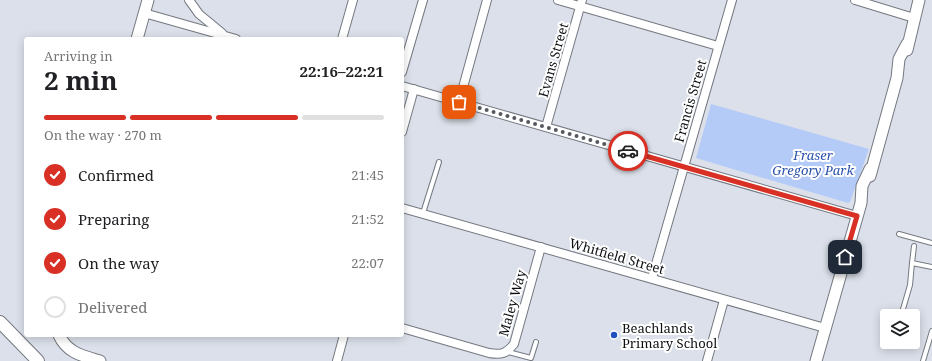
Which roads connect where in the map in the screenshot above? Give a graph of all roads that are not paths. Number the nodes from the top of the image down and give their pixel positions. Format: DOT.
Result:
graph roads {
  1 [pos="148,0"];
  2 [pos="189,0"];
  3 [pos="353,0"];
  4 [pos="423,0"];
  5 [pos="487,0"];
  6 [pos="558,0"];
  7 [pos="732,0"];
  8 [pos="856,0"];
  9 [pos="919,0"];
  10 [pos="581,3"];
  11 [pos="144,13"];
  12 [pos="914,18"];
  13 [pos="224,36"];
  14 [pos="138,37"];
  15 [pos="228,37"];
  16 [pos="343,37"];
  17 [pos="718,46"];
  18 [pos="404,65"];
  19 [pos="404,86"];
  20 [pos="414,89"];
  21 [pos="459,102"];
  22 [pos="404,125"];
  23 [pos="546,127"];
  24 [pos="439,162"];
  25 [pos="684,167"];
  26 [pos="404,209"];
  27 [pos="423,214"];
  28 [pos="857,216"];
  29 [pos="899,234"];
  30 [pos="932,243"];
  31 [pos="914,246"];
  32 [pos="541,247"];
  33 [pos="912,263"];
  34 [pos="932,267"];
  35 [pos="652,278"];
  36 [pos="724,300"];
  37 [pos="903,309"];
  38 [pos="0,322"];
  39 [pos="825,328"];
  40 [pos="404,329"];
  41 [pos="932,331"];
  42 [pos="0,333"];
  43 [pos="60,337"];
  44 [pos="343,337"];
  45 [pos="536,342"];
  46 [pos="508,352"];
  47 [pos="28,361"];
  48 [pos="38,361"];
  49 [pos="100,361"];
  50 [pos="337,361"];
  51 [pos="707,361"];
  52 [pos="816,361"];
  53 [pos="923,361"];
  1 -- 11 [label="street"];
  2 -- 13 [label="street"];
  3 -- 16 [label="street"];
  4 -- 18 [label="street"];
  5 -- 21 [label="street"];
  6 -- 10 [label="street"];
  7 -- 17 [label="street, Francis Street"];
  8 -- 12 [label="street"];
  9 -- 12 [label="street"];
  10 -- 17 [label="street"];
  10 -- 23 [label="street, Evans Street"];
  11 -- 13 [label="street"];
  11 -- 14 [label="street"];
  12 -- 28 [label="street"];
  13 -- 15 [label="street"];
  17 -- 25 [label="street, Francis Street"];
  19 -- 20 [label="street"];
  20 -- 21 [label="street"];
  20 -- 22 [label="street"];
  21 -- 23 [label="street"];
  23 -- 25 [label="street"];
  24 -- 27 [label="lane"];
  25 -- 28 [label="street"];
  25 -- 35 [label="street, Francis Street"];
  26 -- 27 [label="street, Whitfield Street"];
  27 -- 32 [label="street, Whitfield Street"];
  28 -- 39 [label="street"];
  29 -- 30 [label="lane"];
  31 -- 33 [label="lane"];
  32 -- 35 [label="street, Whitfield Street"];
  32 -- 46 [label="street, Maley Way"];
  33 -- 34 [label="lane"];
  33 -- 37 [label="lane"];
  35 -- 36 [label="street, Whitfield Street"];
  36 -- 39 [label="street, Whitfield Street"];
  36 -- 51 [label="street"];
  38 -- 48 [label="main road"];
  39 -- 52 [label="street"];
  40 -- 46 [label="street, Maley Way"];
  41 -- 53 [label="lane"];
  42 -- 47 [label="main road"];
  43 -- 49 [label="street"];
  44 -- 50 [label="street"];
  45 -- 46 [label="lane"];
}
